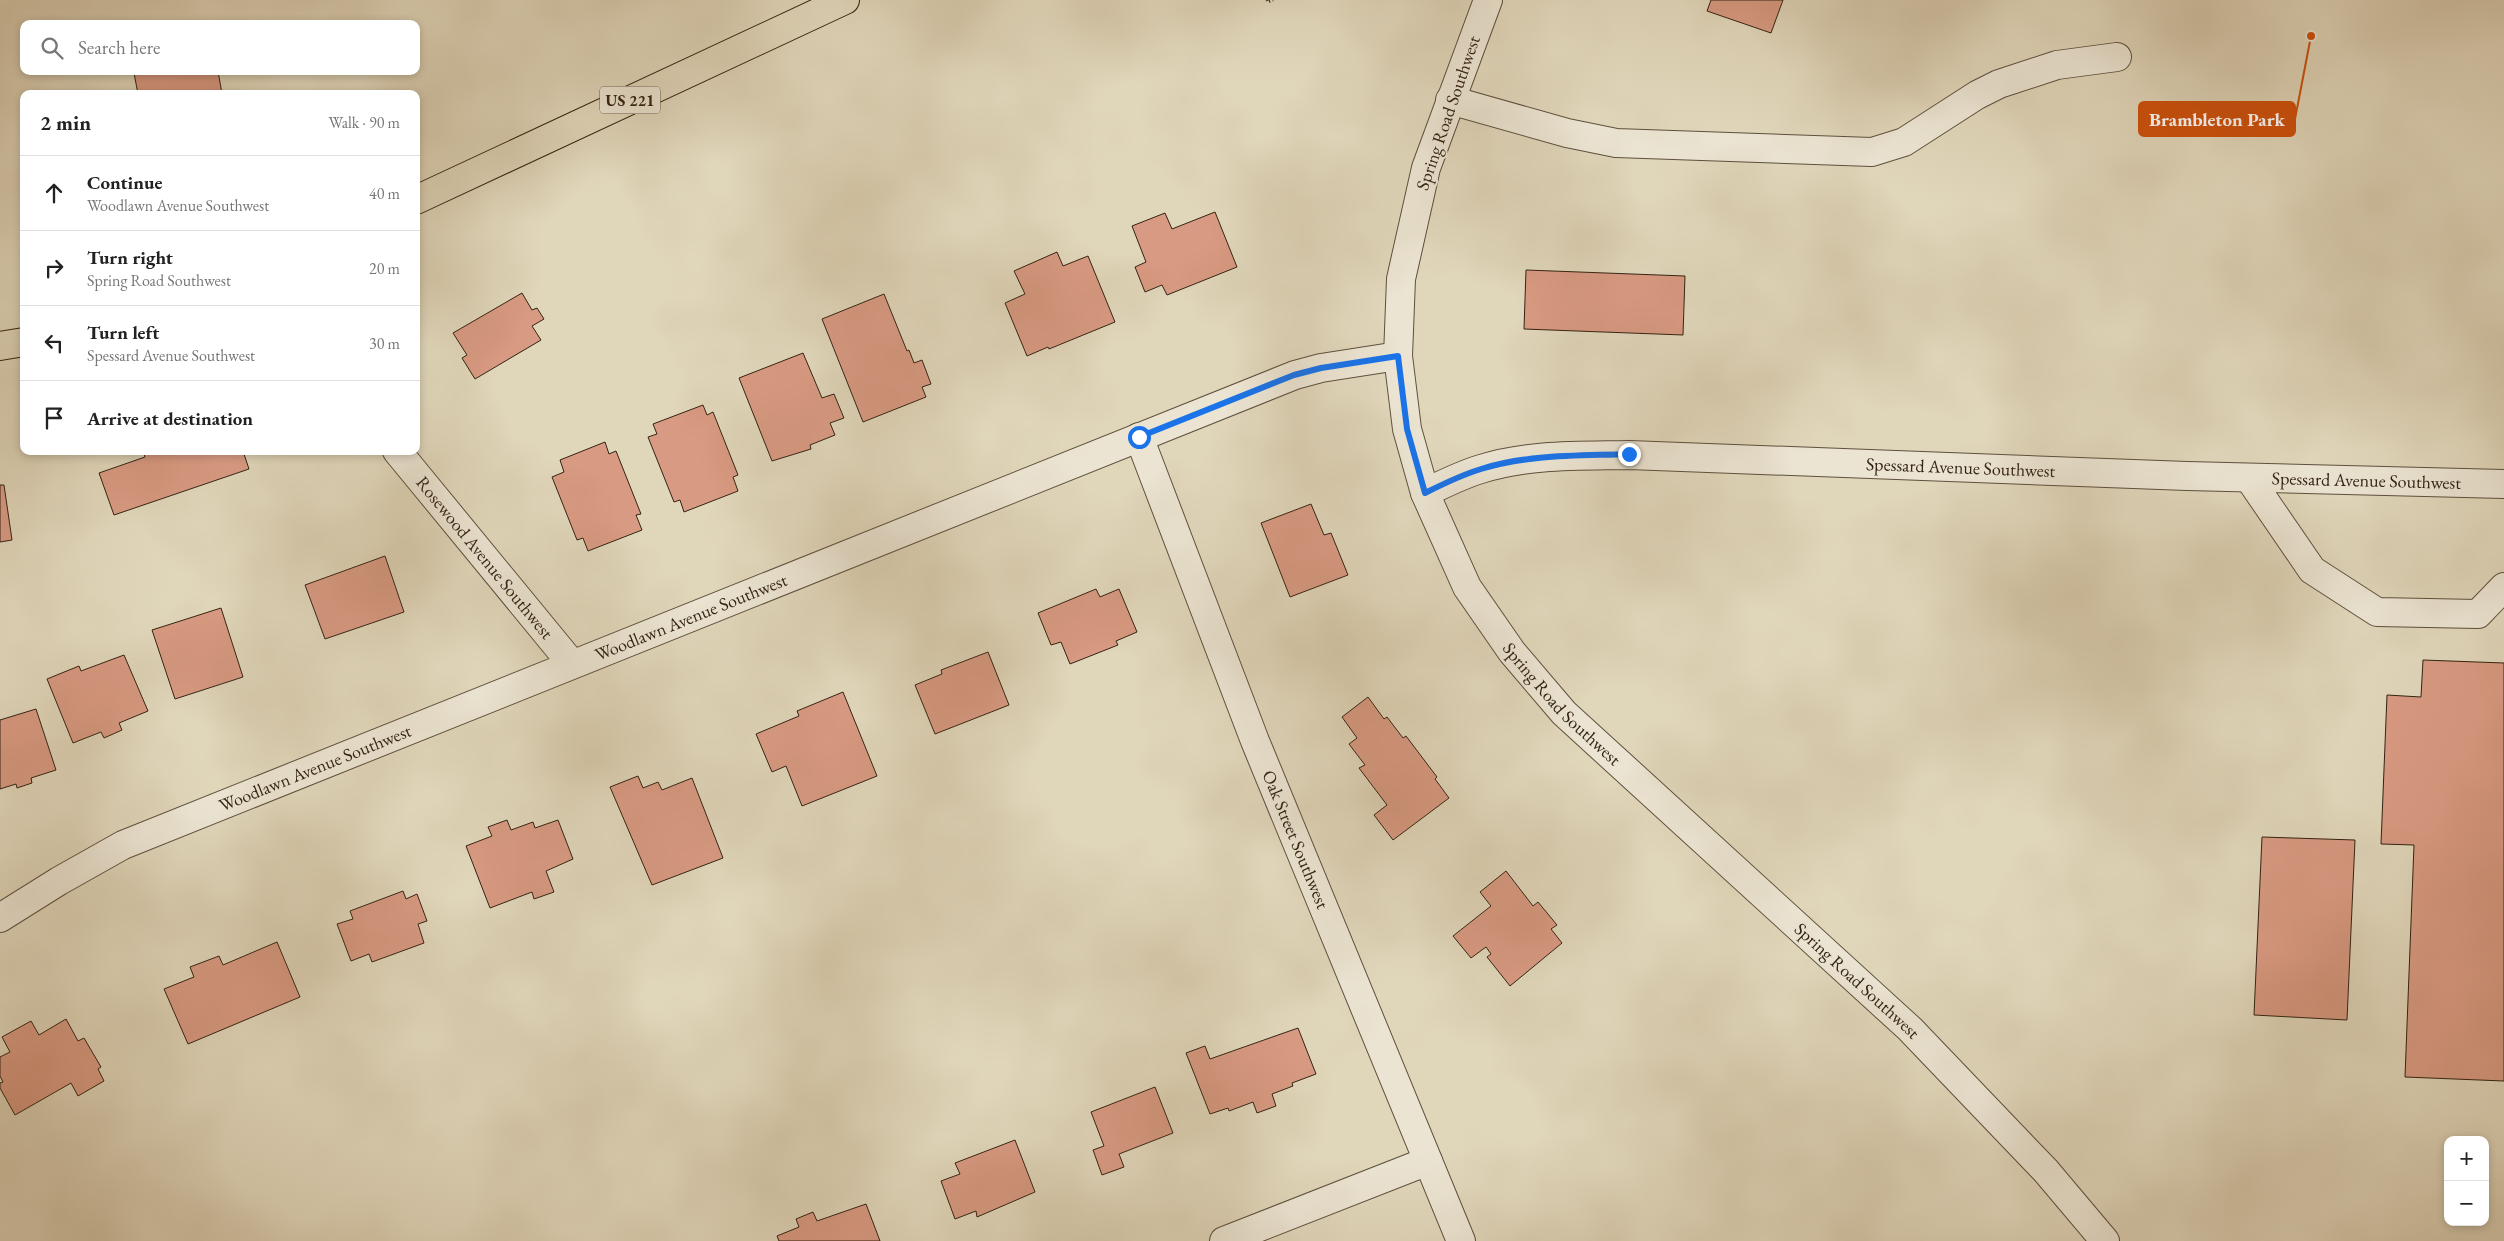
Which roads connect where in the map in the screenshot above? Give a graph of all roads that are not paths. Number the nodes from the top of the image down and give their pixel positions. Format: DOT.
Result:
graph roads {
  1 [pos="844,0"];
  2 [pos="1488,0"];
  3 [pos="2118,57"];
  4 [pos="1450,100"];
  5 [pos="420,198"];
  6 [pos="20,343"];
  7 [pos="0,346"];
  8 [pos="1398,356"];
  9 [pos="1139,437"];
  10 [pos="400,455"];
  11 [pos="2249,478"];
  12 [pos="2504,484"];
  13 [pos="1425,493"];
  14 [pos="2504,587"];
  15 [pos="572,664"];
  16 [pos="0,918"];
  17 [pos="1428,1161"];
  18 [pos="1224,1241"];
  19 [pos="1461,1241"];
  20 [pos="2105,1241"];
  1 -- 5 [label="main road, US 221"];
  2 -- 4 [label="street, Spring Road Southwest"];
  3 -- 4 [label="street"];
  4 -- 8 [label="street, Spring Road Southwest"];
  6 -- 7 [label="main road"];
  8 -- 9 [label="street, Woodlawn Avenue Southwest"];
  8 -- 13 [label="street, Spring Road Southwest"];
  9 -- 15 [label="street, Woodlawn Avenue Southwest"];
  9 -- 17 [label="street, Oak Street Southwest"];
  10 -- 15 [label="street, Rosewood Avenue Southwest"];
  11 -- 12 [label="street, Spessard Avenue Southwest"];
  11 -- 13 [label="street, Spessard Avenue Southwest"];
  11 -- 14 [label="street"];
  13 -- 20 [label="street, Spring Road Southwest"];
  15 -- 16 [label="street, Woodlawn Avenue Southwest"];
  17 -- 18 [label="street"];
  17 -- 19 [label="street, Oak Street Southwest"];
}
